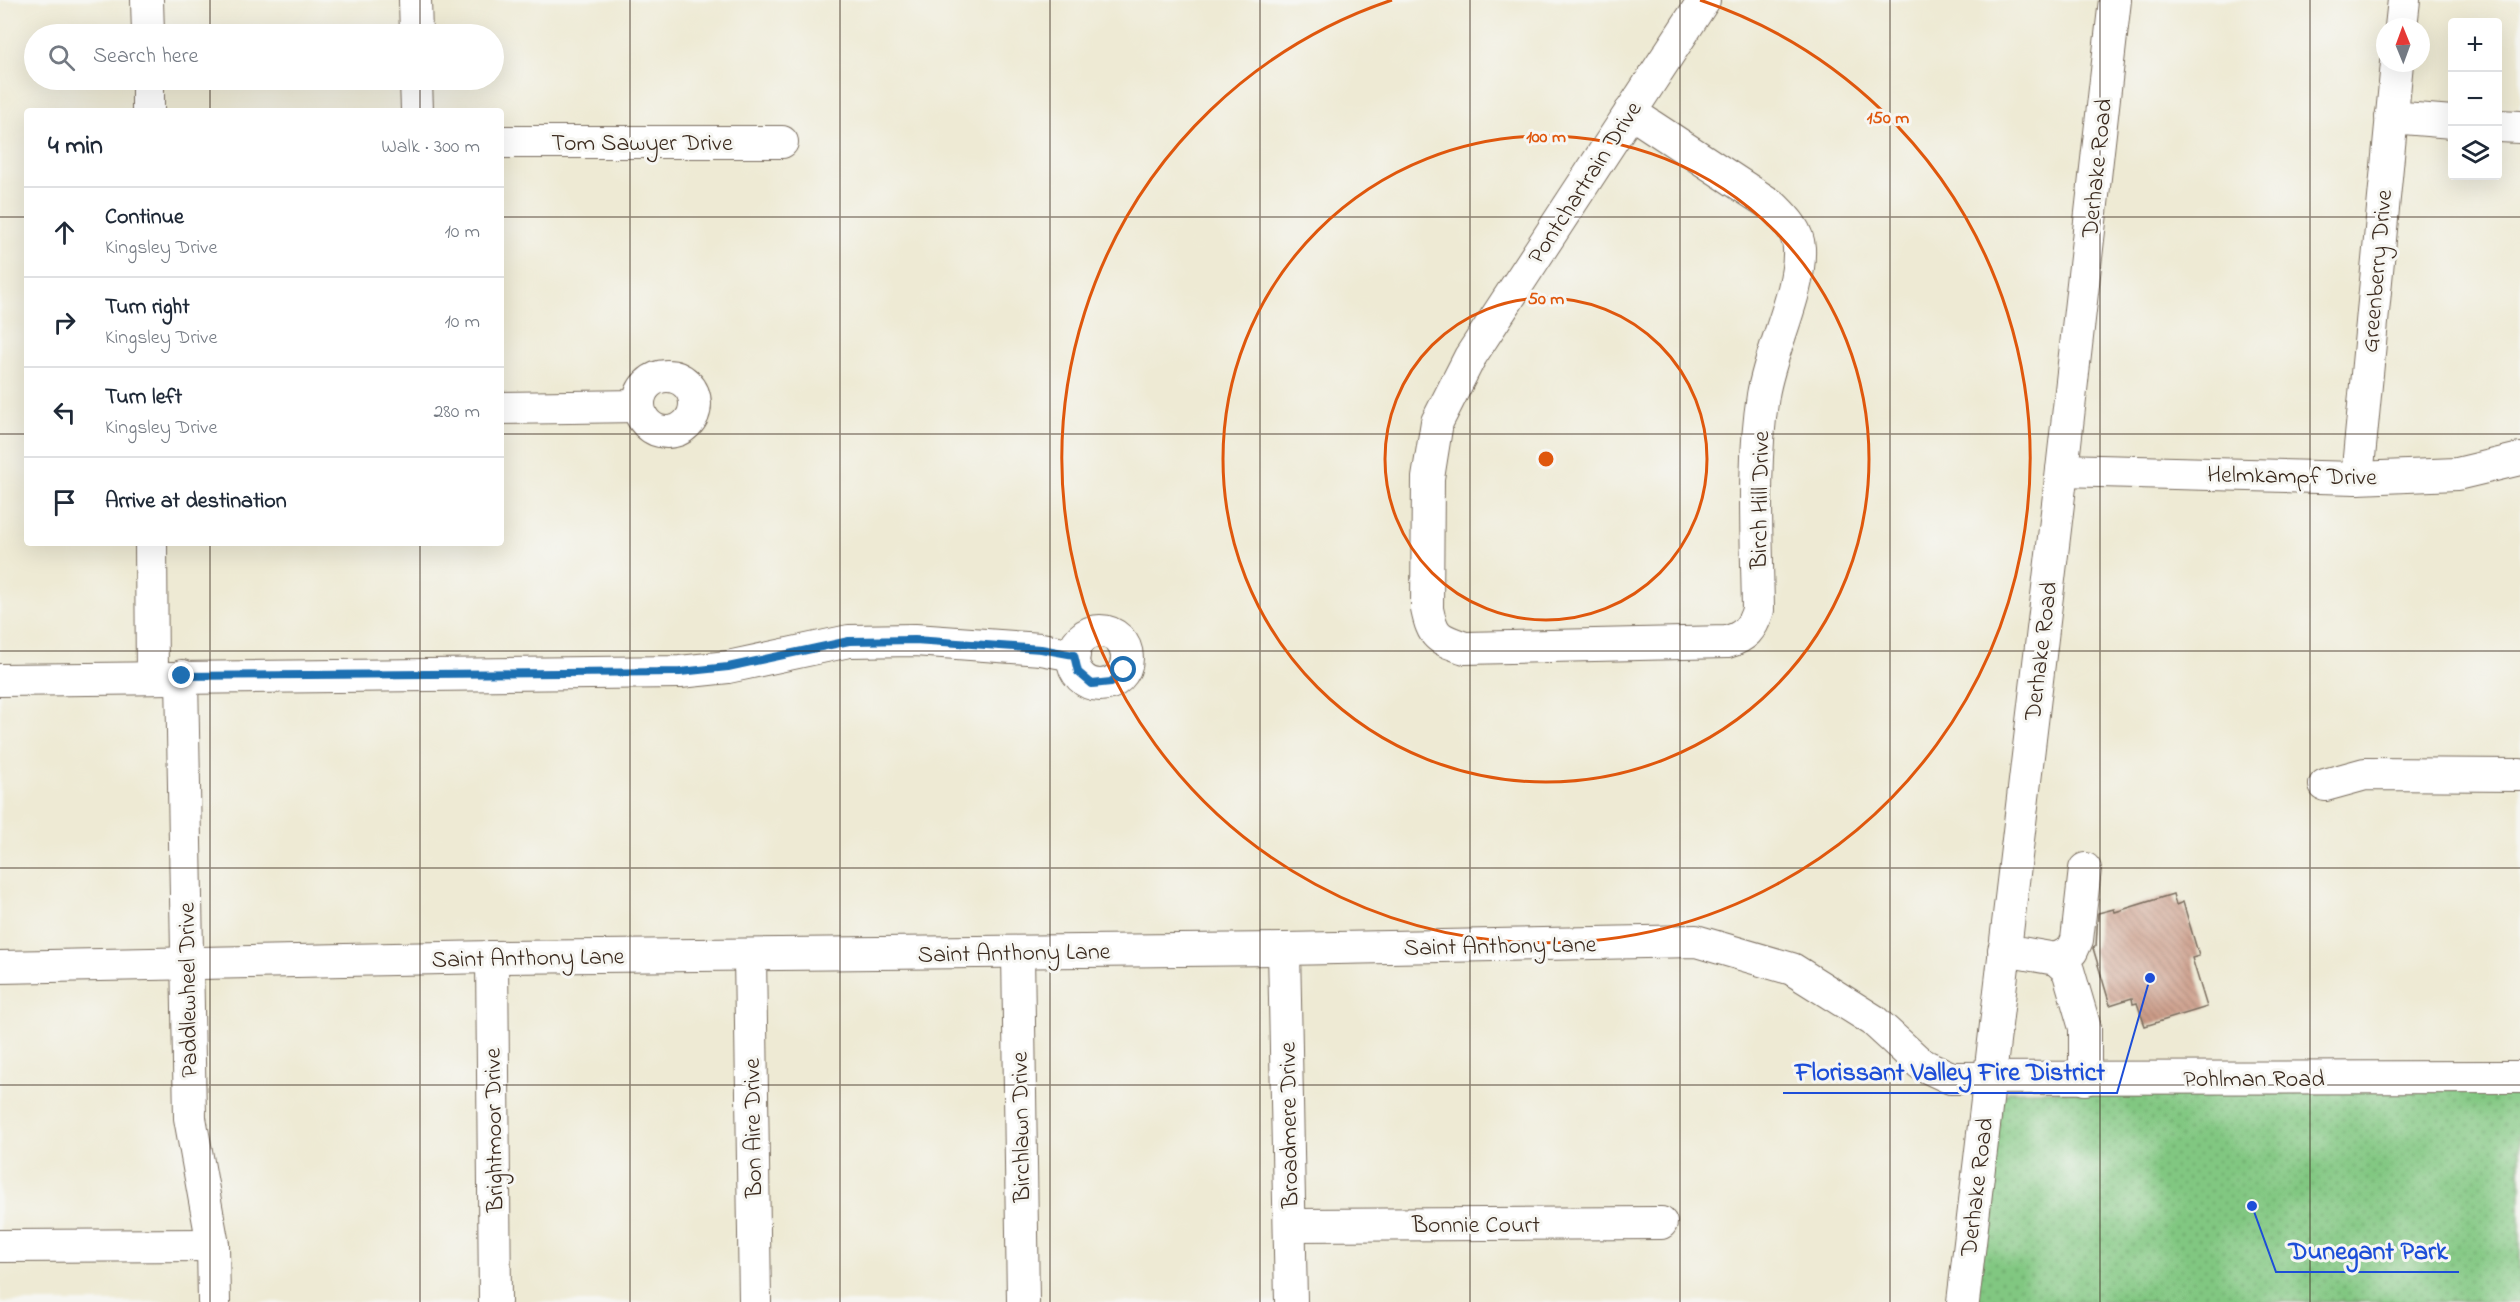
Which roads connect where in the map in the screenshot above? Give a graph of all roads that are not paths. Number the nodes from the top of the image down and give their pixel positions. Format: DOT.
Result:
graph roads {
  1 [pos="147,0"];
  2 [pos="415,0"];
  3 [pos="1704,0"];
  4 [pos="2115,0"];
  5 [pos="2404,0"];
  6 [pos="2402,18"];
  7 [pos="148,24"];
  8 [pos="416,24"];
  9 [pos="2396,72"];
  10 [pos="148,90"];
  11 [pos="416,90"];
  12 [pos="148,108"];
  13 [pos="417,108"];
  14 [pos="1630,112"];
  15 [pos="2391,117"];
  16 [pos="2448,122"];
  17 [pos="2502,126"];
  18 [pos="2520,128"];
  19 [pos="504,142"];
  20 [pos="782,142"];
  21 [pos="639,406"];
  22 [pos="504,408"];
  23 [pos="2520,459"];
  24 [pos="2062,470"];
  25 [pos="2356,478"];
  26 [pos="151,546"];
  27 [pos="1427,609"];
  28 [pos="1074,655"];
  29 [pos="182,676"];
  30 [pos="152,677"];
  31 [pos="0,680"];
  32 [pos="2520,775"];
  33 [pos="2325,784"];
  34 [pos="2085,869"];
  35 [pos="1284,949"];
  36 [pos="2004,950"];
  37 [pos="1018,952"];
  38 [pos="750,955"];
  39 [pos="492,957"];
  40 [pos="2056,959"];
  41 [pos="186,964"];
  42 [pos="0,967"];
  43 [pos="2520,1077"];
  44 [pos="1989,1079"];
  45 [pos="2085,1079"];
  46 [pos="1661,1223"];
  47 [pos="1290,1226"];
  48 [pos="213,1245"];
  49 [pos="0,1246"];
  50 [pos="214,1302"];
  51 [pos="495,1302"];
  52 [pos="754,1302"];
  53 [pos="1023,1302"];
  54 [pos="1292,1302"];
  55 [pos="1963,1302"];
  1 -- 7 [label="street"];
  2 -- 8 [label="street"];
  3 -- 14 [label="street, Pontchartrain Drive"];
  4 -- 24 [label="street, Derhake Road"];
  5 -- 6 [label="street"];
  9 -- 15 [label="street, Greenberry Drive"];
  10 -- 12 [label="street"];
  11 -- 13 [label="street"];
  14 -- 27 [label="street, Pontchartrain Drive"];
  14 -- 27 [label="street, Birch Hill Drive"];
  15 -- 16 [label="street"];
  15 -- 25 [label="street, Greenberry Drive"];
  17 -- 18 [label="street"];
  19 -- 20 [label="street, Tom Sawyer Drive"];
  21 -- 22 [label="street"];
  23 -- 25 [label="street, Helmkampf Drive"];
  24 -- 25 [label="street, Helmkampf Drive"];
  24 -- 36 [label="street, Derhake Road"];
  26 -- 30 [label="street"];
  28 -- 29 [label="street"];
  29 -- 30 [label="street"];
  29 -- 41 [label="street, Paddlewheel Drive"];
  30 -- 31 [label="street"];
  32 -- 33 [label="street"];
  34 -- 40 [label="street"];
  35 -- 37 [label="street, Saint Anthony Lane"];
  35 -- 44 [label="street, Saint Anthony Lane"];
  35 -- 47 [label="street, Broadmere Drive"];
  36 -- 40 [label="street"];
  36 -- 44 [label="street, Derhake Road"];
  37 -- 38 [label="street, Saint Anthony Lane"];
  37 -- 53 [label="street, Birchlawn Drive"];
  38 -- 39 [label="street, Saint Anthony Lane"];
  38 -- 52 [label="street, Bon Aire Drive"];
  39 -- 41 [label="street, Saint Anthony Lane"];
  39 -- 51 [label="street, Brightmoor Drive"];
  40 -- 45 [label="street"];
  41 -- 42 [label="street, Saint Anthony Lane"];
  41 -- 48 [label="street, Paddlewheel Drive"];
  43 -- 45 [label="street, Pohlman Road"];
  44 -- 45 [label="street, Pohlman Road"];
  44 -- 55 [label="street, Derhake Road"];
  46 -- 47 [label="street, Bonnie Court"];
  47 -- 54 [label="street, Broadmere Drive"];
  48 -- 49 [label="street"];
  48 -- 50 [label="street, Paddlewheel Drive"];
}
